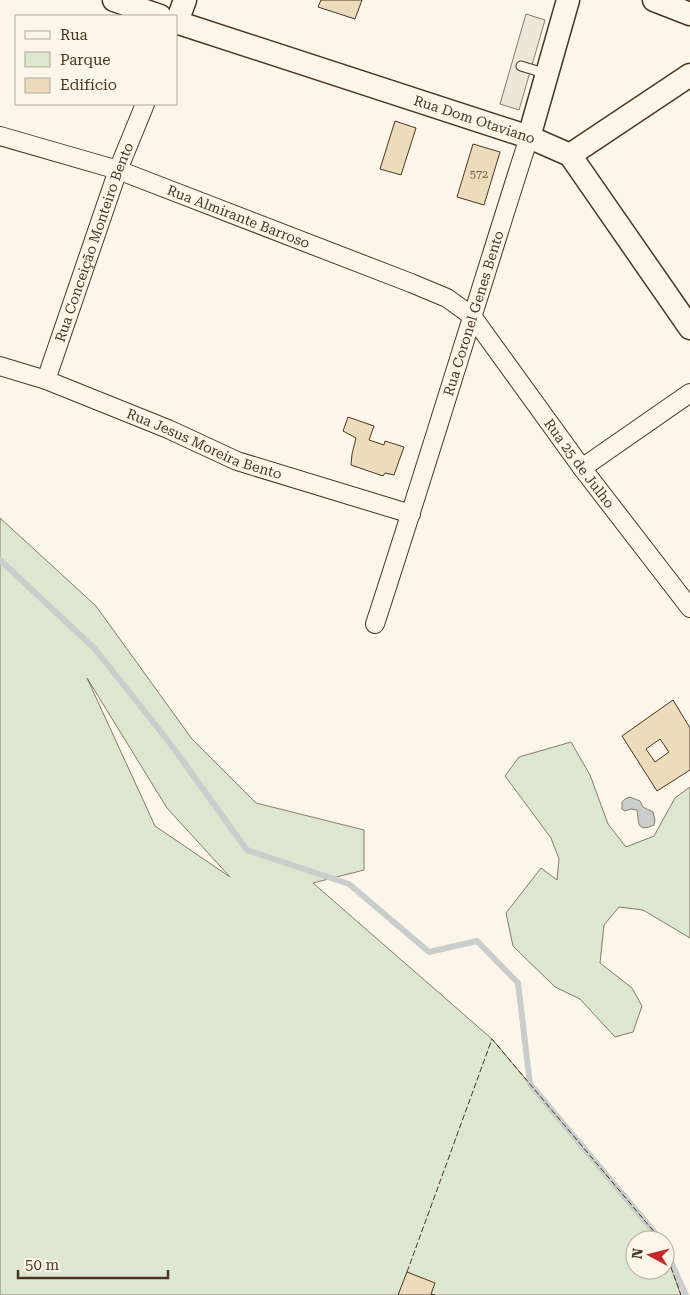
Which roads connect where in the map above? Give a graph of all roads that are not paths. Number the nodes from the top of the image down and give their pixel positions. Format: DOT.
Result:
graph roads {
  1 [pos="114,0"];
  2 [pos="185,0"];
  3 [pos="568,0"];
  4 [pos="654,0"];
  5 [pos="690,14"];
  6 [pos="156,15"];
  7 [pos="176,15"];
  8 [pos="178,23"];
  9 [pos="521,66"];
  10 [pos="547,74"];
  11 [pos="690,75"];
  12 [pos="145,105"];
  13 [pos="0,136"];
  14 [pos="529,138"];
  15 [pos="570,155"];
  16 [pos="118,170"];
  17 [pos="472,316"];
  18 [pos="690,328"];
  19 [pos="0,366"];
  20 [pos="46,380"];
  21 [pos="690,393"];
  22 [pos="582,468"];
  23 [pos="411,514"];
  24 [pos="690,608"];
  25 [pos="375,624"];
  1 -- 6 [label="street, Rua Dom Otaviano"];
  2 -- 7 [label="street"];
  3 -- 10 [label="street, Rua Coronel Genes Bento"];
  4 -- 5 [label="street"];
  8 -- 14 [label="street, Rua Dom Otaviano"];
  9 -- 10 [label="lane"];
  10 -- 14 [label="street, Rua Coronel Genes Bento"];
  11 -- 15 [label="street"];
  12 -- 16 [label="street, Rua Conceição Monteiro Bento"];
  13 -- 16 [label="street, Rua Almirante Barroso"];
  14 -- 15 [label="street, Rua Dom Otaviano"];
  14 -- 17 [label="street, Rua Coronel Genes Bento"];
  15 -- 18 [label="street"];
  16 -- 17 [label="street, Rua Almirante Barroso"];
  16 -- 20 [label="street, Rua Conceição Monteiro Bento"];
  17 -- 22 [label="street, Rua 25 de Julho"];
  17 -- 23 [label="street, Rua Coronel Genes Bento"];
  19 -- 20 [label="street, Rua Jesus Moreira Bento"];
  20 -- 23 [label="street, Rua Jesus Moreira Bento"];
  21 -- 22 [label="street"];
  22 -- 24 [label="street, Rua 25 de Julho"];
  23 -- 25 [label="street, Rua Coronel Genes Bento"];
}
